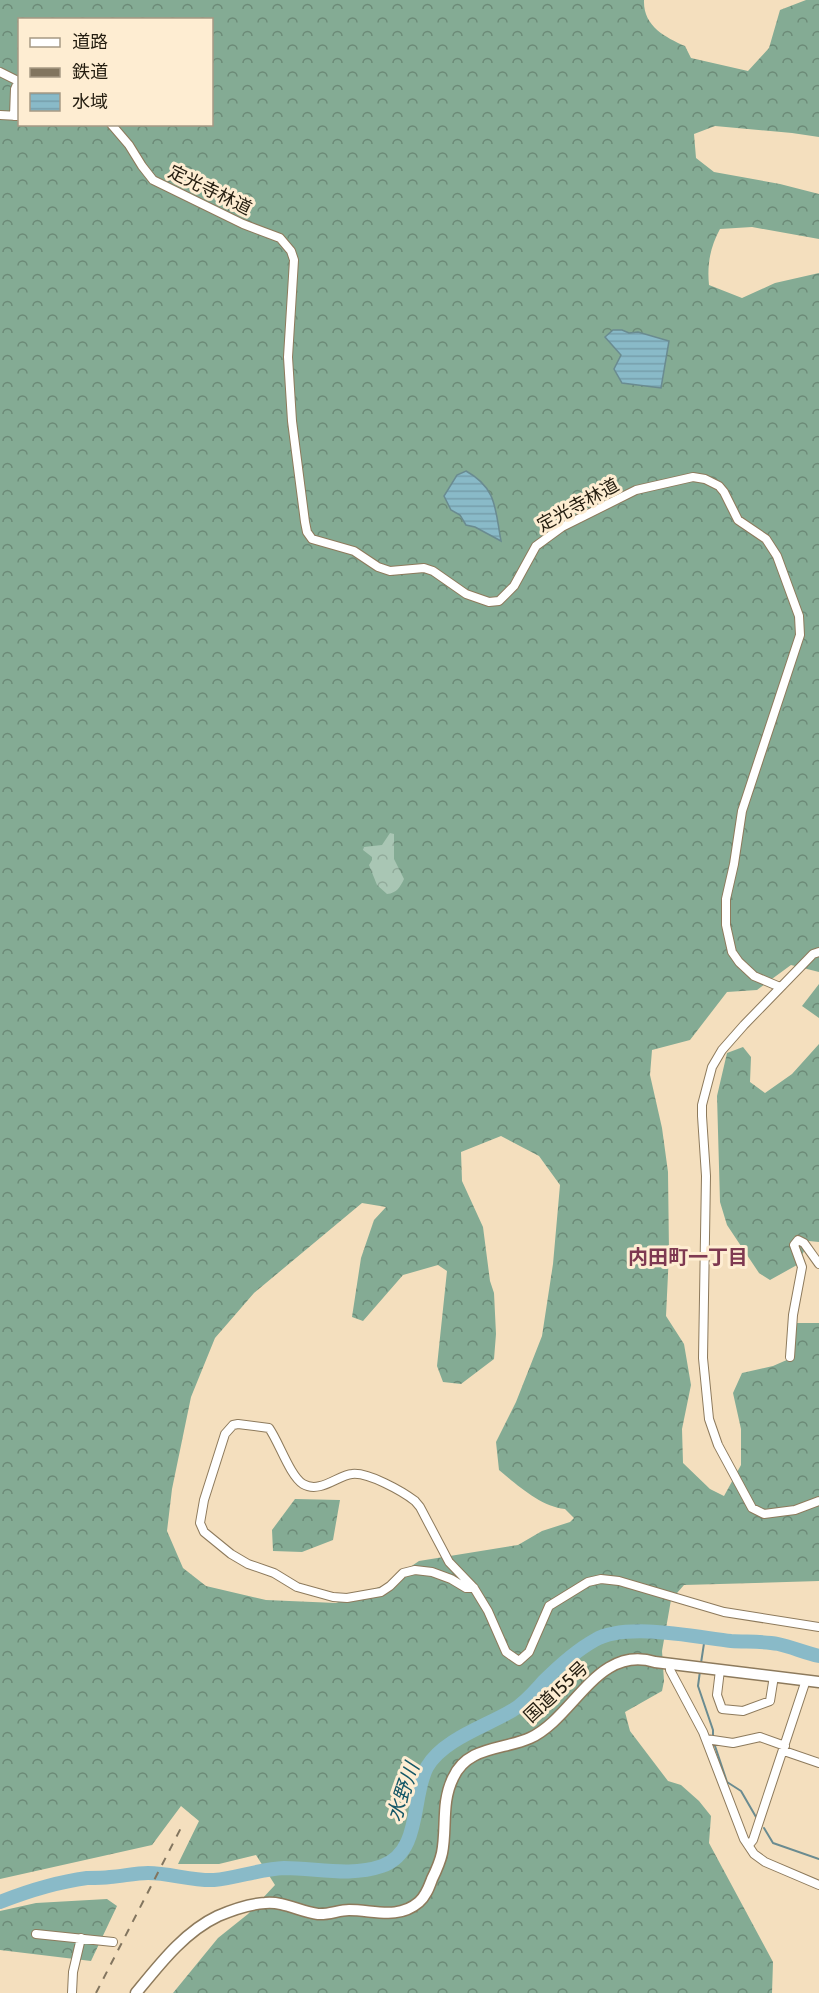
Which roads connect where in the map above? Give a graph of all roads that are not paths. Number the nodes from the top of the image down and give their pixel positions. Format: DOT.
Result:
graph roads {
  1 [pos="0,72"];
  2 [pos="18,81"];
  3 [pos="18,84"];
  4 [pos="0,115"];
  5 [pos="17,116"];
  6 [pos="113,126"];
  7 [pos="819,952"];
  8 [pos="780,987"];
  9 [pos="819,1264"];
  10 [pos="790,1357"];
  11 [pos="819,1501"];
  12 [pos="474,1588"];
  13 [pos="819,1627"];
  14 [pos="670,1663"];
  15 [pos="720,1670"];
  16 [pos="774,1676"];
  17 [pos="806,1680"];
  18 [pos="819,1682"];
  19 [pos="706,1739"];
  20 [pos="784,1748"];
  21 [pos="819,1763"];
  22 [pos="749,1845"];
  23 [pos="819,1885"];
  24 [pos="36,1934"];
  25 [pos="81,1938"];
  26 [pos="113,1942"];
  27 [pos="72,1993"];
  28 [pos="136,1993"];
  1 -- 2 [label="street"];
  3 -- 5 [label="street"];
  4 -- 5 [label="street"];
  6 -- 8 [label="street, 定光寺林道"];
  7 -- 8 [label="street"];
  8 -- 11 [label="street"];
  9 -- 10 [label="street"];
  12 -- 12 [label="street"];
  12 -- 13 [label="street"];
  14 -- 15 [label="highway, 国道155号"];
  14 -- 19 [label="street"];
  14 -- 28 [label="highway, 国道155号"];
  15 -- 16 [label="highway, 国道155号"];
  15 -- 16 [label="street"];
  16 -- 17 [label="highway, 国道155号"];
  17 -- 18 [label="highway, 国道155号"];
  17 -- 20 [label="street"];
  19 -- 20 [label="street"];
  19 -- 22 [label="street"];
  20 -- 21 [label="street"];
  20 -- 22 [label="street"];
  22 -- 23 [label="street"];
  24 -- 25 [label="street"];
  25 -- 26 [label="street"];
  25 -- 27 [label="street"];
}
